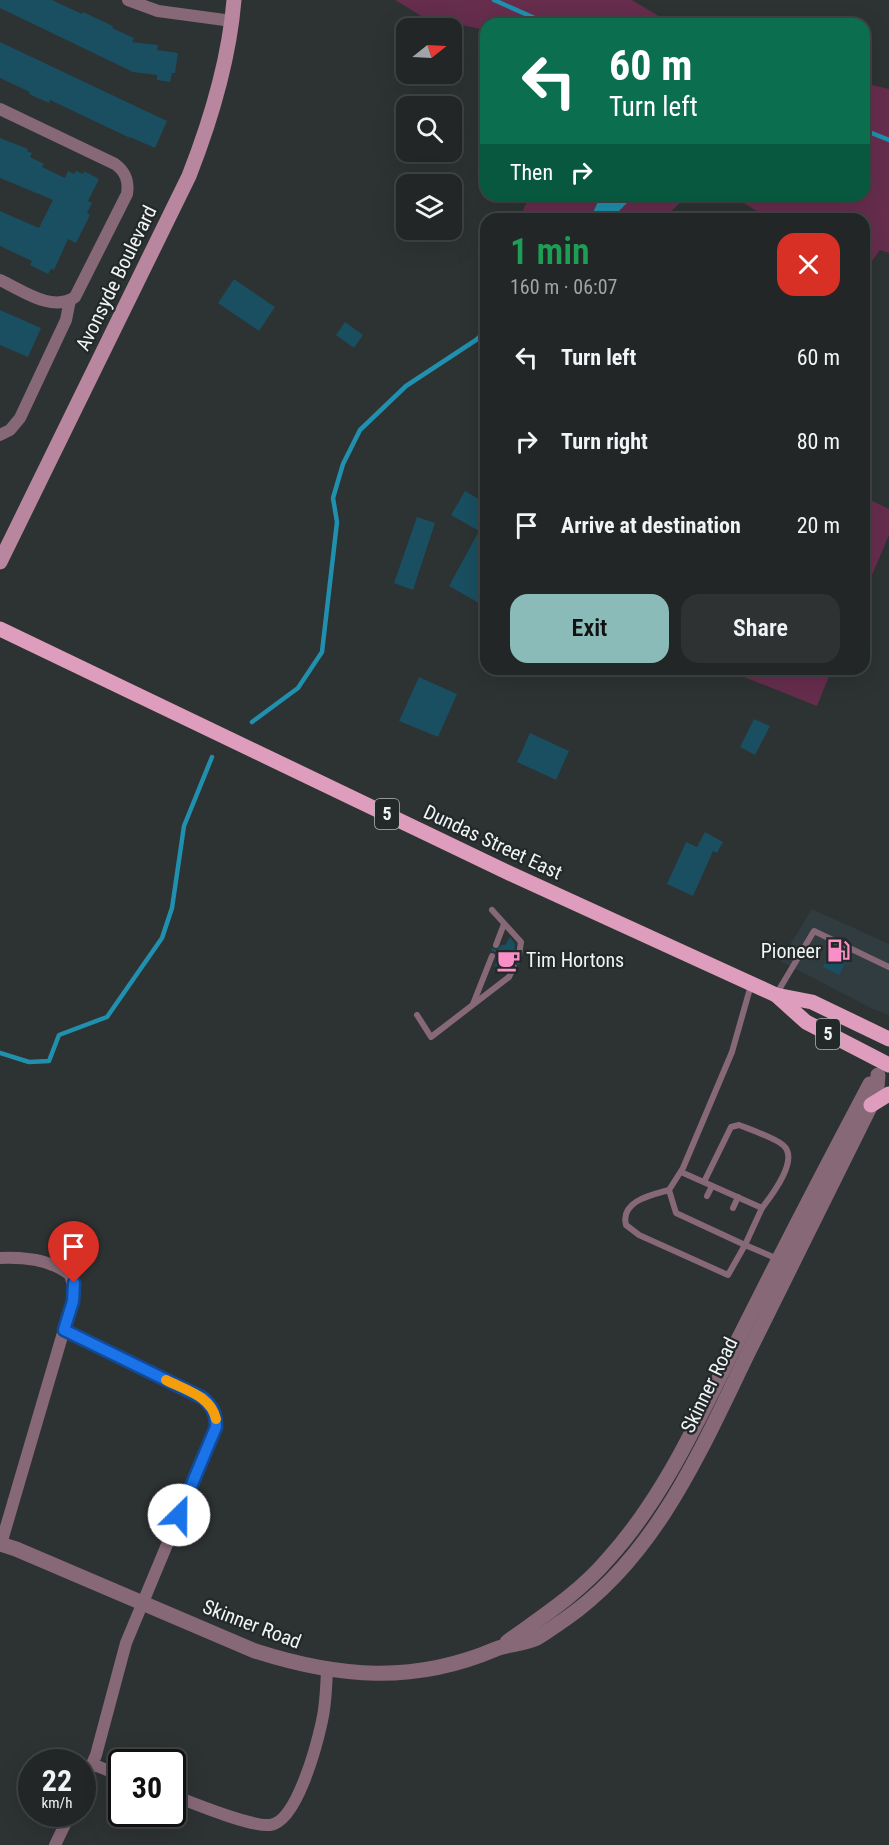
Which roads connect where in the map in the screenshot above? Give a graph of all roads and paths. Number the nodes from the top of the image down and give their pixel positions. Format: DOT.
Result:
graph roads {
  1 [pos="128,0"];
  2 [pos="234,0"];
  3 [pos="232,21"];
  4 [pos="0,109"];
  5 [pos="0,280"];
  6 [pos="70,300"];
  7 [pos="0,435"];
  8 [pos="0,562"];
  9 [pos="0,628"];
  10 [pos="492,910"];
  11 [pos="504,924"];
  12 [pos="496,945"];
  13 [pos="519,956"];
  14 [pos="492,957"];
  15 [pos="514,967"];
  16 [pos="889,967"];
  17 [pos="751,984"];
  18 [pos="776,995"];
  19 [pos="473,1005"];
  20 [pos="417,1015"];
  21 [pos="889,1039"];
  22 [pos="886,1066"];
  23 [pos="889,1094"];
  24 [pos="871,1105"];
  25 [pos="681,1172"];
  26 [pos="704,1182"];
  27 [pos="712,1186"];
  28 [pos="669,1190"];
  29 [pos="707,1196"];
  30 [pos="738,1197"];
  31 [pos="733,1208"];
  32 [pos="762,1208"];
  33 [pos="745,1245"];
  34 [pos="0,1258"];
  35 [pos="778,1259"];
  36 [pos="64,1330"];
  37 [pos="0,1544"];
  38 [pos="142,1603"];
  39 [pos="500,1647"];
  40 [pos="327,1671"];
  41 [pos="96,1750"];
  42 [pos="186,1800"];
  43 [pos="64,1827"];
  44 [pos="55,1845"];
  1 -- 3 [label="street"];
  2 -- 3 [label="main road, Avonsyde Boulevard"];
  3 -- 8 [label="main road, Avonsyde Boulevard"];
  4 -- 6 [label="street"];
  5 -- 6 [label="street"];
  6 -- 7 [label="street"];
  9 -- 17 [label="main road, Dundas Street East / 5"];
  10 -- 11 [label="lane"];
  11 -- 12 [label="lane"];
  11 -- 13 [label="lane"];
  14 -- 19 [label="lane"];
  15 -- 19 [label="lane"];
  16 -- 18 [label="lane"];
  17 -- 18 [label="main road, Dundas Street East / 5"];
  17 -- 25 [label="lane"];
  18 -- 21 [label="main road, Dundas Street East"];
  18 -- 22 [label="main road, Dundas Street East / 5"];
  19 -- 20 [label="lane"];
  22 -- 24 [label="street, Skinner Road"];
  22 -- 35 [label="street, Skinner Road"];
  23 -- 24 [label="main road"];
  24 -- 39 [label="street, Skinner Road"];
  25 -- 26 [label="lane"];
  25 -- 28 [label="lane"];
  26 -- 27 [label="lane"];
  26 -- 32 [label="lane"];
  27 -- 29 [label="lane"];
  27 -- 30 [label="lane"];
  28 -- 33 [label="lane"];
  28 -- 33 [label="lane"];
  30 -- 31 [label="lane"];
  30 -- 32 [label="lane"];
  32 -- 33 [label="lane"];
  33 -- 35 [label="lane"];
  34 -- 36 [label="street"];
  35 -- 39 [label="street, Skinner Road"];
  36 -- 37 [label="street"];
  36 -- 38 [label="street"];
  37 -- 38 [label="street, Skinner Road"];
  38 -- 40 [label="street, Skinner Road"];
  38 -- 41 [label="street"];
  39 -- 40 [label="street, Skinner Road"];
  40 -- 42 [label="street"];
  43 -- 44 [label="street"];
}
